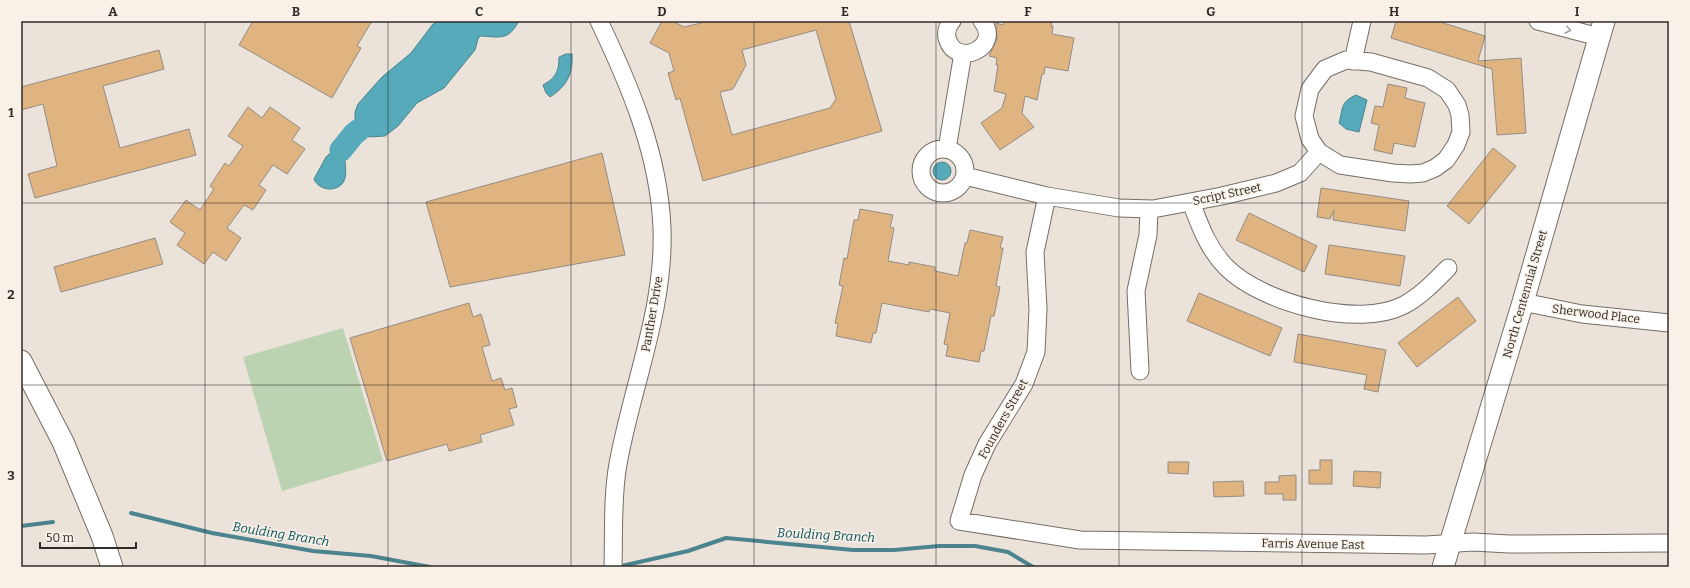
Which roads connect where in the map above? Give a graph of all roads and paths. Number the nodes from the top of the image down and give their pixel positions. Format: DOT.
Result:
graph roads {
  1 [pos="599,21"];
  2 [pos="952,21"];
  3 [pos="982,21"];
  4 [pos="1362,21"];
  5 [pos="1538,21"];
  6 [pos="1602,29"];
  7 [pos="963,53"];
  8 [pos="1353,60"];
  9 [pos="947,149"];
  10 [pos="1319,152"];
  11 [pos="965,176"];
  12 [pos="1047,196"];
  13 [pos="1191,202"];
  14 [pos="1149,209"];
  15 [pos="1448,268"];
  16 [pos="1523,302"];
  17 [pos="1669,323"];
  18 [pos="21,361"];
  19 [pos="1140,371"];
  20 [pos="959,521"];
  21 [pos="1450,543"];
  22 [pos="1669,543"];
  23 [pos="110,566"];
  24 [pos="614,567"];
  25 [pos="1443,567"];
  1 -- 24 [label="street, Panther Drive"];
  2 -- 7 [label="street"];
  3 -- 7 [label="street"];
  4 -- 8 [label="street"];
  5 -- 6 [label="street, one-way"];
  6 -- 16 [label="main road, North Centennial Street"];
  7 -- 9 [label="street"];
  8 -- 10 [label="street"];
  8 -- 10 [label="street"];
  9 -- 11 [label="street"];
  9 -- 11 [label="street"];
  10 -- 13 [label="street, Script Street"];
  11 -- 12 [label="street, Script Street"];
  12 -- 14 [label="street, Script Street"];
  12 -- 20 [label="street, Founders Street"];
  13 -- 14 [label="street, Script Street"];
  13 -- 15 [label="street"];
  14 -- 19 [label="street"];
  16 -- 17 [label="street, Sherwood Place"];
  16 -- 21 [label="main road, North Centennial Street"];
  18 -- 23 [label="main road"];
  20 -- 21 [label="street, Farris Avenue East"];
  21 -- 22 [label="street, Farris Avenue East"];
  21 -- 25 [label="main road, North Centennial Street"];
}
